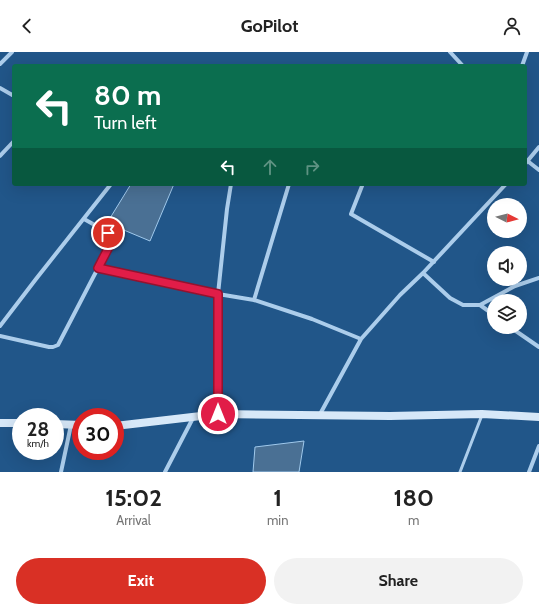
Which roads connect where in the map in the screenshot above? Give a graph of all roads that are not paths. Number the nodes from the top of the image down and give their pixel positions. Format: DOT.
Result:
graph roads {
  1 [pos="12,52"];
  2 [pos="450,52"];
  3 [pos="527,52"];
  4 [pos="0,64"];
  5 [pos="461,64"];
  6 [pos="523,64"];
  7 [pos="0,88"];
  8 [pos="12,95"];
  9 [pos="12,142"];
  10 [pos="539,147"];
  11 [pos="0,156"];
  12 [pos="527,160"];
  13 [pos="527,162"];
  14 [pos="539,170"];
  15 [pos="109,186"];
  16 [pos="230,186"];
  17 [pos="288,186"];
  18 [pos="362,186"];
  19 [pos="504,186"];
  20 [pos="84,219"];
  21 [pos="434,262"];
  22 [pos="98,268"];
  23 [pos="423,273"];
  24 [pos="539,278"];
  25 [pos="218,294"];
  26 [pos="254,300"];
  27 [pos="480,305"];
  28 [pos="487,310"];
  29 [pos="0,326"];
  30 [pos="521,334"];
  31 [pos="0,336"];
  32 [pos="361,339"];
  33 [pos="539,346"];
  34 [pos="218,414"];
  35 [pos="482,414"];
  36 [pos="319,416"];
  37 [pos="539,417"];
  38 [pos="193,418"];
  39 [pos="0,422"];
  40 [pos="12,423"];
  41 [pos="64,425"];
  42 [pos="71,425"];
  43 [pos="124,425"];
  44 [pos="539,446"];
  45 [pos="61,472"];
  46 [pos="164,472"];
  47 [pos="460,472"];
  48 [pos="529,472"];
  1 -- 4 [label="street"];
  2 -- 5 [label="street"];
  3 -- 6 [label="street"];
  7 -- 8 [label="street"];
  9 -- 11 [label="street"];
  10 -- 12 [label="street"];
  13 -- 14 [label="street"];
  15 -- 20 [label="street"];
  16 -- 25 [label="street"];
  17 -- 26 [label="street"];
  18 -- 21 [label="street"];
  19 -- 21 [label="street"];
  20 -- 22 [label="street"];
  20 -- 29 [label="street"];
  21 -- 23 [label="street"];
  22 -- 25 [label="street"];
  22 -- 31 [label="street"];
  23 -- 27 [label="street"];
  23 -- 32 [label="street"];
  24 -- 27 [label="street"];
  25 -- 26 [label="street"];
  25 -- 34 [label="street"];
  26 -- 32 [label="street"];
  27 -- 28 [label="street"];
  30 -- 33 [label="street"];
  32 -- 36 [label="street"];
  34 -- 36 [label="street"];
  34 -- 38 [label="street"];
  35 -- 36 [label="street"];
  35 -- 37 [label="street"];
  35 -- 47 [label="lane"];
  38 -- 43 [label="street"];
  38 -- 46 [label="street"];
  39 -- 40 [label="street"];
  41 -- 42 [label="street"];
  42 -- 45 [label="street"];
  44 -- 48 [label="street"];
}
